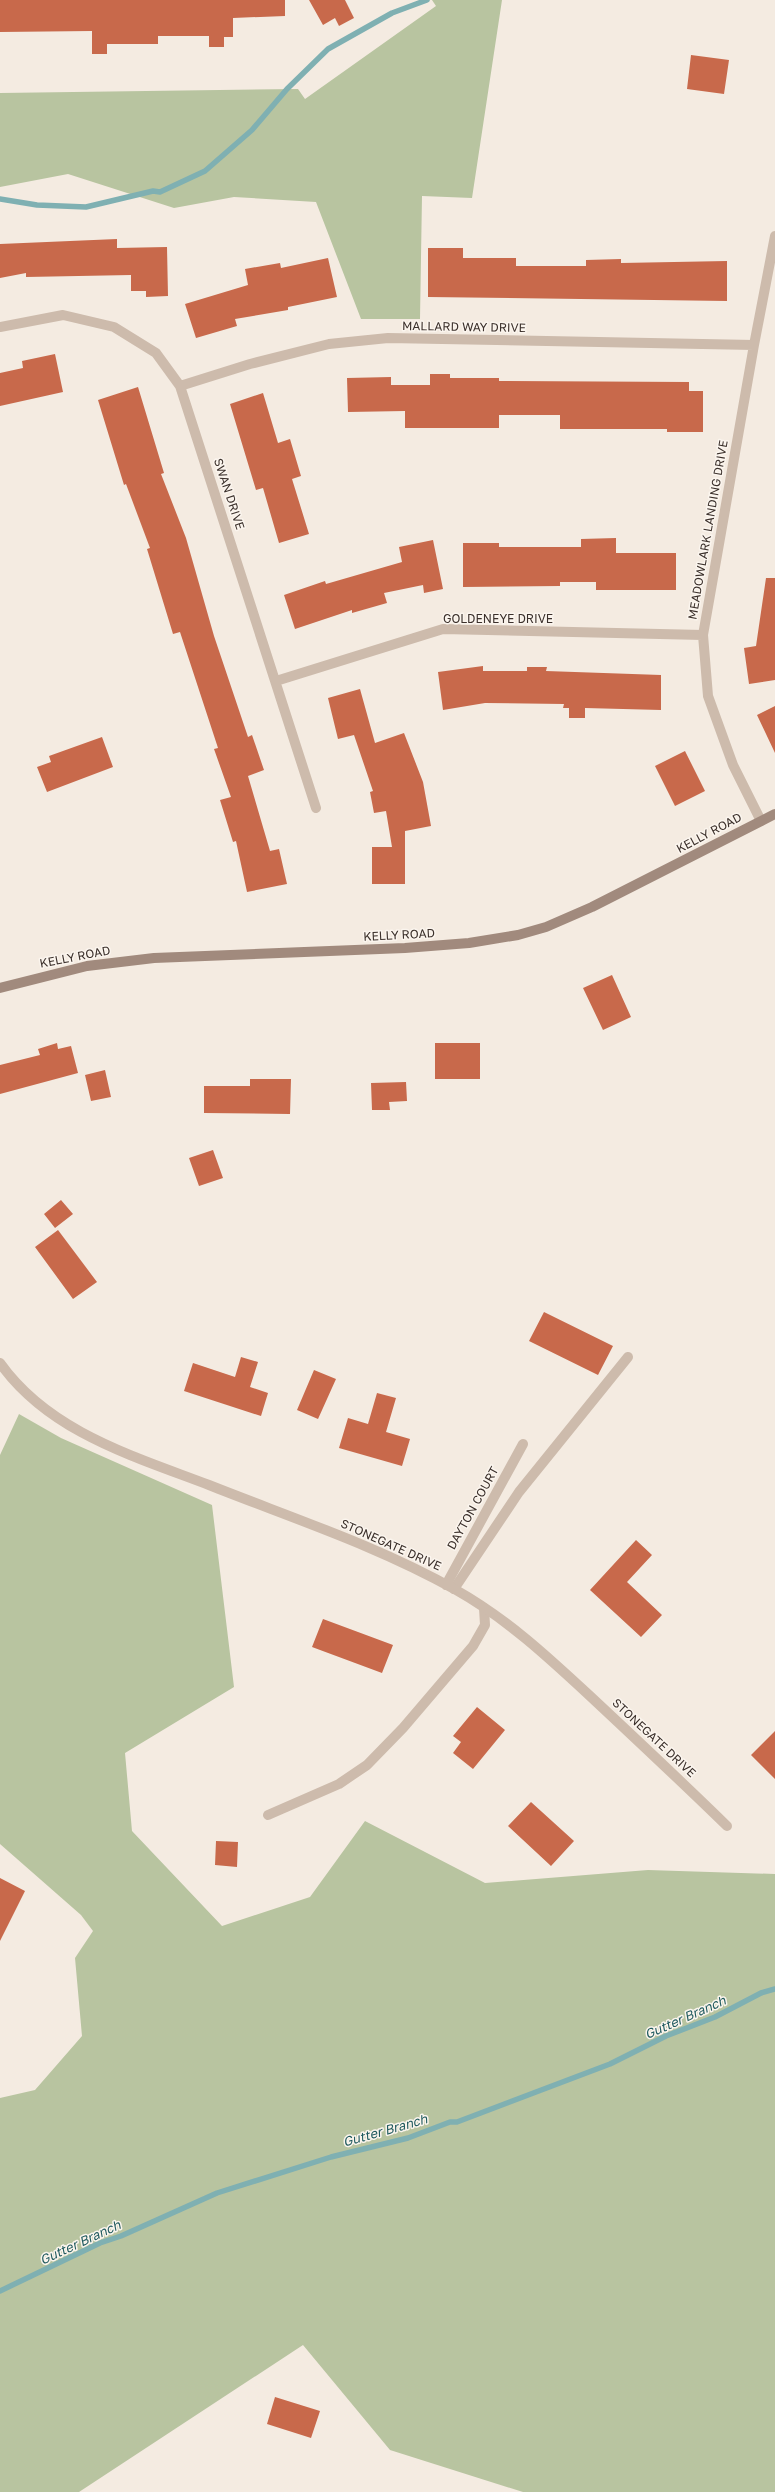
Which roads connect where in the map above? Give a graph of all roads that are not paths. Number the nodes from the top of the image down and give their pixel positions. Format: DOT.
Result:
graph roads {
  1 [pos="775,236"];
  2 [pos="0,327"];
  3 [pos="754,345"];
  4 [pos="180,386"];
  5 [pos="703,635"];
  6 [pos="276,681"];
  7 [pos="316,808"];
  8 [pos="775,814"];
  9 [pos="761,821"];
  10 [pos="0,988"];
  11 [pos="628,1357"];
  12 [pos="0,1363"];
  13 [pos="523,1444"];
  14 [pos="450,1587"];
  15 [pos="484,1608"];
  16 [pos="268,1816"];
  17 [pos="727,1826"];
  1 -- 3 [label="street, MEADOWLARK LANDING DRIVE"];
  2 -- 4 [label="street, SWAN DRIVE"];
  3 -- 4 [label="street, MALLARD WAY DRIVE"];
  3 -- 5 [label="street, MEADOWLARK LANDING DRIVE"];
  4 -- 6 [label="street, SWAN DRIVE"];
  5 -- 6 [label="street, GOLDENEYE DRIVE"];
  5 -- 9 [label="street, MEADOWLARK LANDING DRIVE"];
  6 -- 7 [label="street, SWAN DRIVE"];
  8 -- 9 [label="street, KELLY ROAD"];
  9 -- 10 [label="street, KELLY ROAD"];
  11 -- 14 [label="street"];
  12 -- 14 [label="street, STONEGATE DRIVE"];
  13 -- 14 [label="street, DAYTON COURT"];
  14 -- 15 [label="street, STONEGATE DRIVE"];
  15 -- 16 [label="street"];
  15 -- 17 [label="street, STONEGATE DRIVE"];
}
